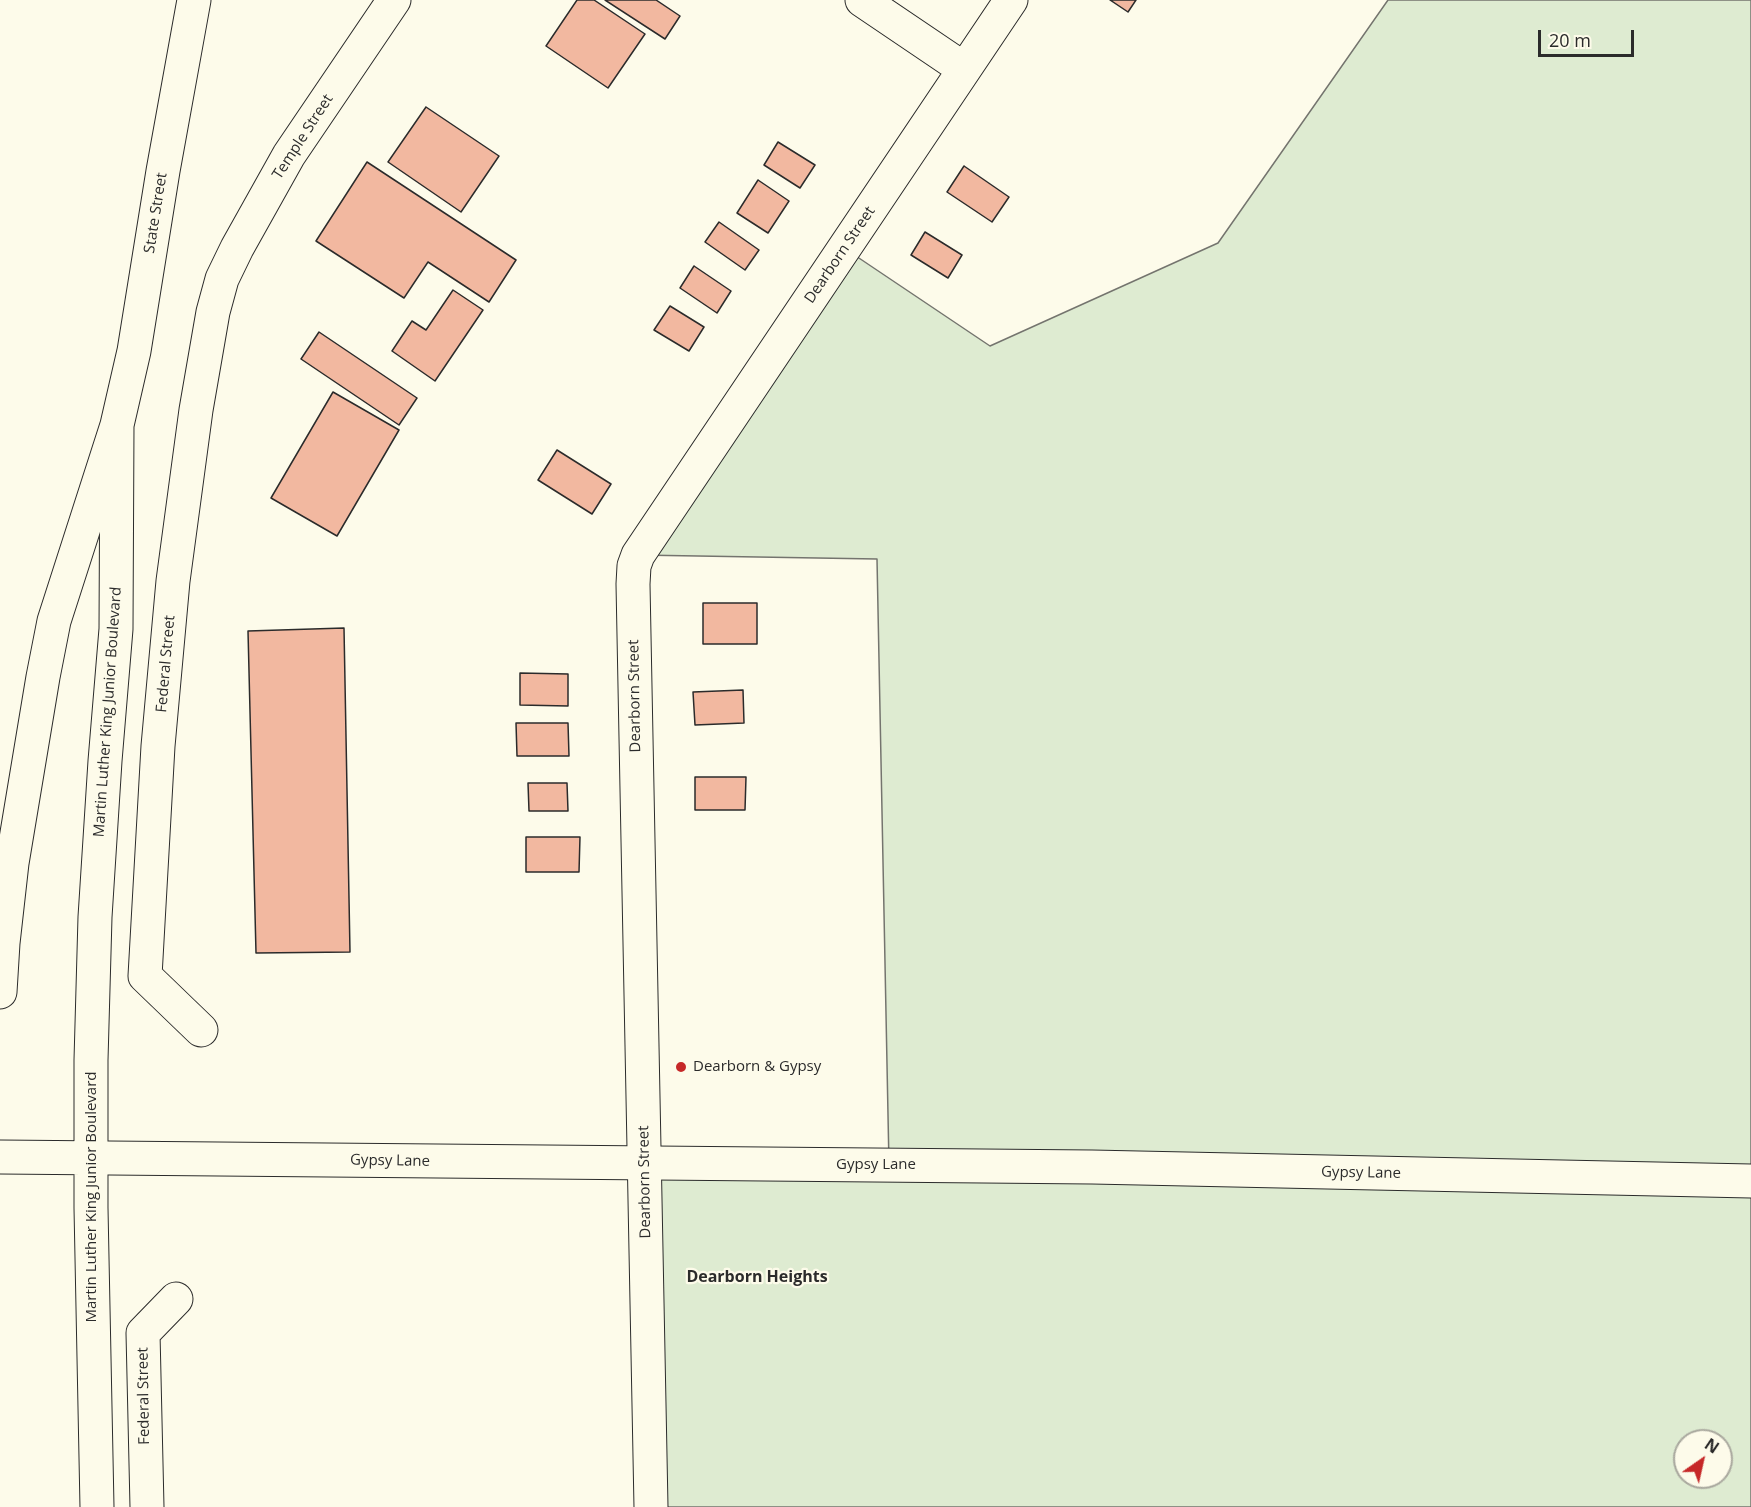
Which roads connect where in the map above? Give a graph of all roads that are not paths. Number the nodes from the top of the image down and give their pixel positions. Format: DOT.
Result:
graph roads {
  1 [pos="194,0"];
  2 [pos="394,0"];
  3 [pos="862,0"];
  4 [pos="1011,0"];
  5 [pos="964,69"];
  6 [pos="222,279"];
  7 [pos="117,425"];
  8 [pos="0,992"];
  9 [pos="201,1030"];
  10 [pos="0,1157"];
  11 [pos="91,1158"];
  12 [pos="645,1163"];
  13 [pos="1751,1181"];
  14 [pos="176,1299"];
  15 [pos="96,1507"];
  16 [pos="147,1507"];
  17 [pos="651,1507"];
  1 -- 7 [label="main road, State Street"];
  2 -- 6 [label="main road, Temple Street"];
  3 -- 5 [label="main road"];
  4 -- 5 [label="main road, Dearborn Street"];
  5 -- 12 [label="main road, Dearborn Street"];
  6 -- 9 [label="main road, Federal Street"];
  7 -- 8 [label="main road"];
  7 -- 11 [label="main road, Martin Luther King Junior Boulevard"];
  10 -- 11 [label="main road, Gypsy Lane"];
  11 -- 12 [label="main road, Gypsy Lane"];
  11 -- 15 [label="main road, Martin Luther King Junior Boulevard"];
  12 -- 13 [label="main road, Gypsy Lane"];
  12 -- 17 [label="main road, Dearborn Street"];
  14 -- 16 [label="main road, Federal Street"];
}
